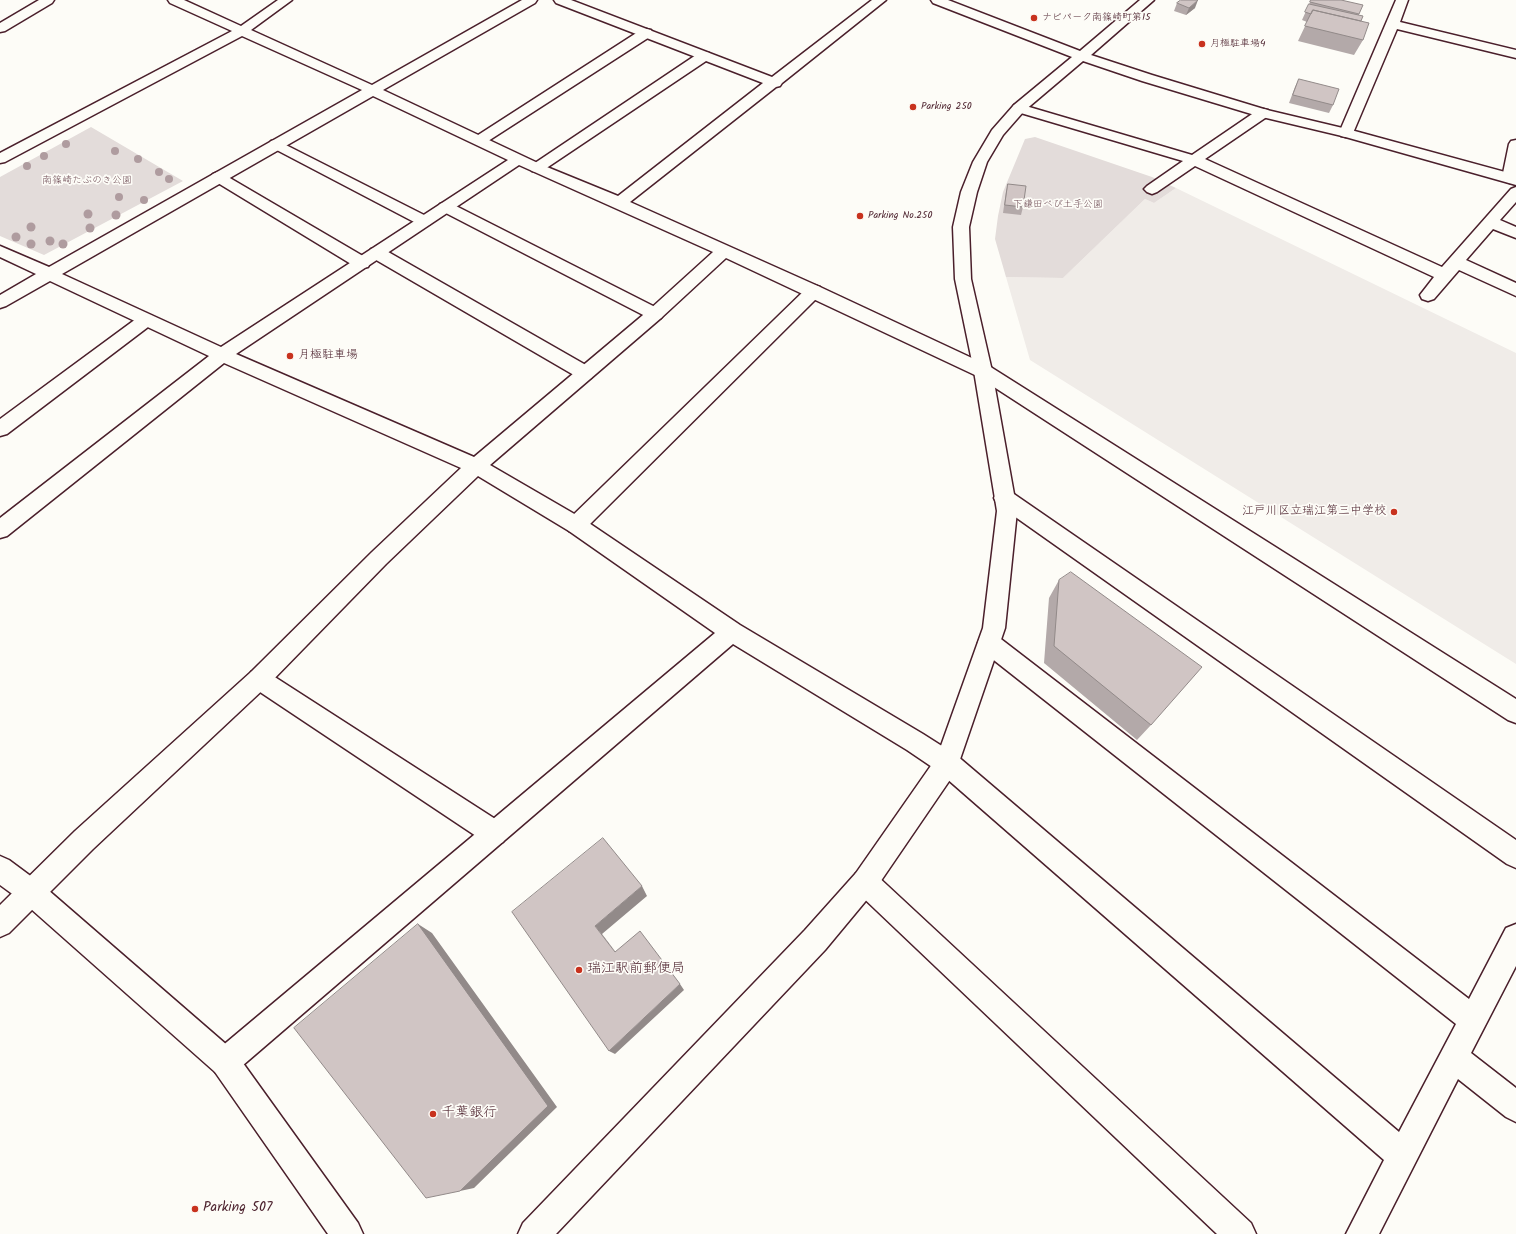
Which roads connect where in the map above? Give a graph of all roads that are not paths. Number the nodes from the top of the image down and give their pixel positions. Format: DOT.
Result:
graph roads {
  1 [pos="48,0"];
  2 [pos="174,0"];
  3 [pos="286,0"];
  4 [pos="531,0"];
  5 [pos="560,0"];
  6 [pos="880,0"];
  7 [pos="937,0"];
  8 [pos="1148,0"];
  9 [pos="1402,0"];
  10 [pos="1393,24"];
  11 [pos="0,28"];
  12 [pos="242,31"];
  13 [pos="646,33"];
  14 [pos="1516,54"];
  15 [pos="704,56"];
  16 [pos="1082,56"];
  17 [pos="774,83"];
  18 [pos="372,90"];
  19 [pos="1019,108"];
  20 [pos="1263,113"];
  21 [pos="1346,133"];
  22 [pos="480,140"];
  23 [pos="276,144"];
  24 [pos="1516,144"];
  25 [pos="0,159"];
  26 [pos="519,159"];
  27 [pos="1194,160"];
  28 [pos="537,168"];
  29 [pos="218,177"];
  30 [pos="1514,184"];
  31 [pos="1152,189"];
  32 [pos="620,203"];
  33 [pos="446,207"];
  34 [pos="424,221"];
  35 [pos="1491,222"];
  36 [pos="1516,233"];
  37 [pos="725,250"];
  38 [pos="0,251"];
  39 [pos="377,253"];
  40 [pos="1456,262"];
  41 [pos="362,263"];
  42 [pos="48,274"];
  43 [pos="1445,275"];
  44 [pos="1516,290"];
  45 [pos="814,291"];
  46 [pos="1428,295"];
  47 [pos="0,302"];
  48 [pos="655,314"];
  49 [pos="146,320"];
  50 [pos="222,356"];
  51 [pos="983,372"];
  52 [pos="585,373"];
  53 [pos="0,429"];
  54 [pos="476,466"];
  55 [pos="1004,498"];
  56 [pos="576,525"];
  57 [pos="0,530"];
  58 [pos="732,632"];
  59 [pos="989,643"];
  60 [pos="259,679"];
  61 [pos="1516,712"];
  62 [pos="947,762"];
  63 [pos="494,833"];
  64 [pos="1516,855"];
  65 [pos="0,869"];
  66 [pos="865,882"];
  67 [pos="31,892"];
  68 [pos="0,924"];
  69 [pos="1516,938"];
  70 [pos="1473,1020"];
  71 [pos="1453,1057"];
  72 [pos="226,1062"];
  73 [pos="1516,1107"];
  74 [pos="1402,1155"];
  75 [pos="347,1234"];
  76 [pos="534,1234"];
  77 [pos="1240,1234"];
  78 [pos="1362,1234"];
  1 -- 11 [label="street"];
  2 -- 12 [label="street"];
  3 -- 12 [label="street"];
  4 -- 18 [label="street"];
  5 -- 13 [label="street"];
  6 -- 17 [label="street"];
  7 -- 16 [label="street"];
  8 -- 16 [label="street"];
  9 -- 10 [label="street"];
  10 -- 14 [label="street"];
  10 -- 21 [label="street"];
  12 -- 18 [label="street"];
  12 -- 25 [label="street"];
  13 -- 15 [label="street"];
  13 -- 22 [label="street"];
  15 -- 17 [label="street"];
  15 -- 28 [label="street"];
  16 -- 19 [label="street"];
  16 -- 20 [label="street"];
  17 -- 32 [label="street"];
  18 -- 22 [label="street"];
  18 -- 23 [label="street"];
  19 -- 27 [label="street"];
  19 -- 51 [label="street"];
  20 -- 21 [label="street"];
  20 -- 27 [label="street"];
  21 -- 30 [label="street"];
  22 -- 26 [label="street"];
  23 -- 29 [label="street"];
  23 -- 34 [label="street"];
  24 -- 30 [label="street"];
  26 -- 28 [label="street"];
  26 -- 33 [label="street"];
  27 -- 31 [label="street"];
  27 -- 43 [label="street"];
  28 -- 32 [label="street"];
  29 -- 41 [label="street"];
  29 -- 42 [label="street"];
  30 -- 35 [label="street"];
  32 -- 37 [label="street"];
  33 -- 34 [label="street"];
  33 -- 48 [label="street"];
  34 -- 39 [label="street"];
  35 -- 36 [label="street"];
  35 -- 40 [label="street"];
  37 -- 45 [label="street"];
  37 -- 48 [label="street"];
  38 -- 42 [label="street"];
  39 -- 41 [label="street"];
  39 -- 52 [label="street"];
  40 -- 43 [label="street"];
  40 -- 44 [label="street"];
  41 -- 50 [label="street"];
  42 -- 47 [label="street"];
  42 -- 49 [label="street"];
  43 -- 46 [label="street"];
  45 -- 51 [label="street"];
  45 -- 56 [label="street"];
  48 -- 52 [label="street"];
  49 -- 50 [label="street"];
  49 -- 53 [label="street"];
  50 -- 54 [label="street"];
  50 -- 57 [label="street"];
  51 -- 55 [label="street"];
  51 -- 61 [label="street"];
  52 -- 54 [label="street"];
  54 -- 56 [label="street"];
  54 -- 60 [label="street"];
  55 -- 59 [label="street"];
  55 -- 64 [label="street"];
  56 -- 58 [label="street"];
  58 -- 62 [label="street"];
  58 -- 63 [label="street"];
  59 -- 62 [label="street"];
  59 -- 70 [label="street"];
  60 -- 63 [label="street"];
  60 -- 67 [label="street"];
  62 -- 66 [label="street"];
  62 -- 74 [label="street"];
  63 -- 72 [label="street"];
  65 -- 67 [label="street"];
  66 -- 76 [label="street"];
  66 -- 77 [label="street"];
  67 -- 68 [label="street"];
  67 -- 72 [label="street"];
  69 -- 70 [label="street"];
  70 -- 71 [label="street"];
  71 -- 73 [label="street"];
  71 -- 74 [label="street"];
  72 -- 75 [label="street"];
  74 -- 78 [label="street"];
}
